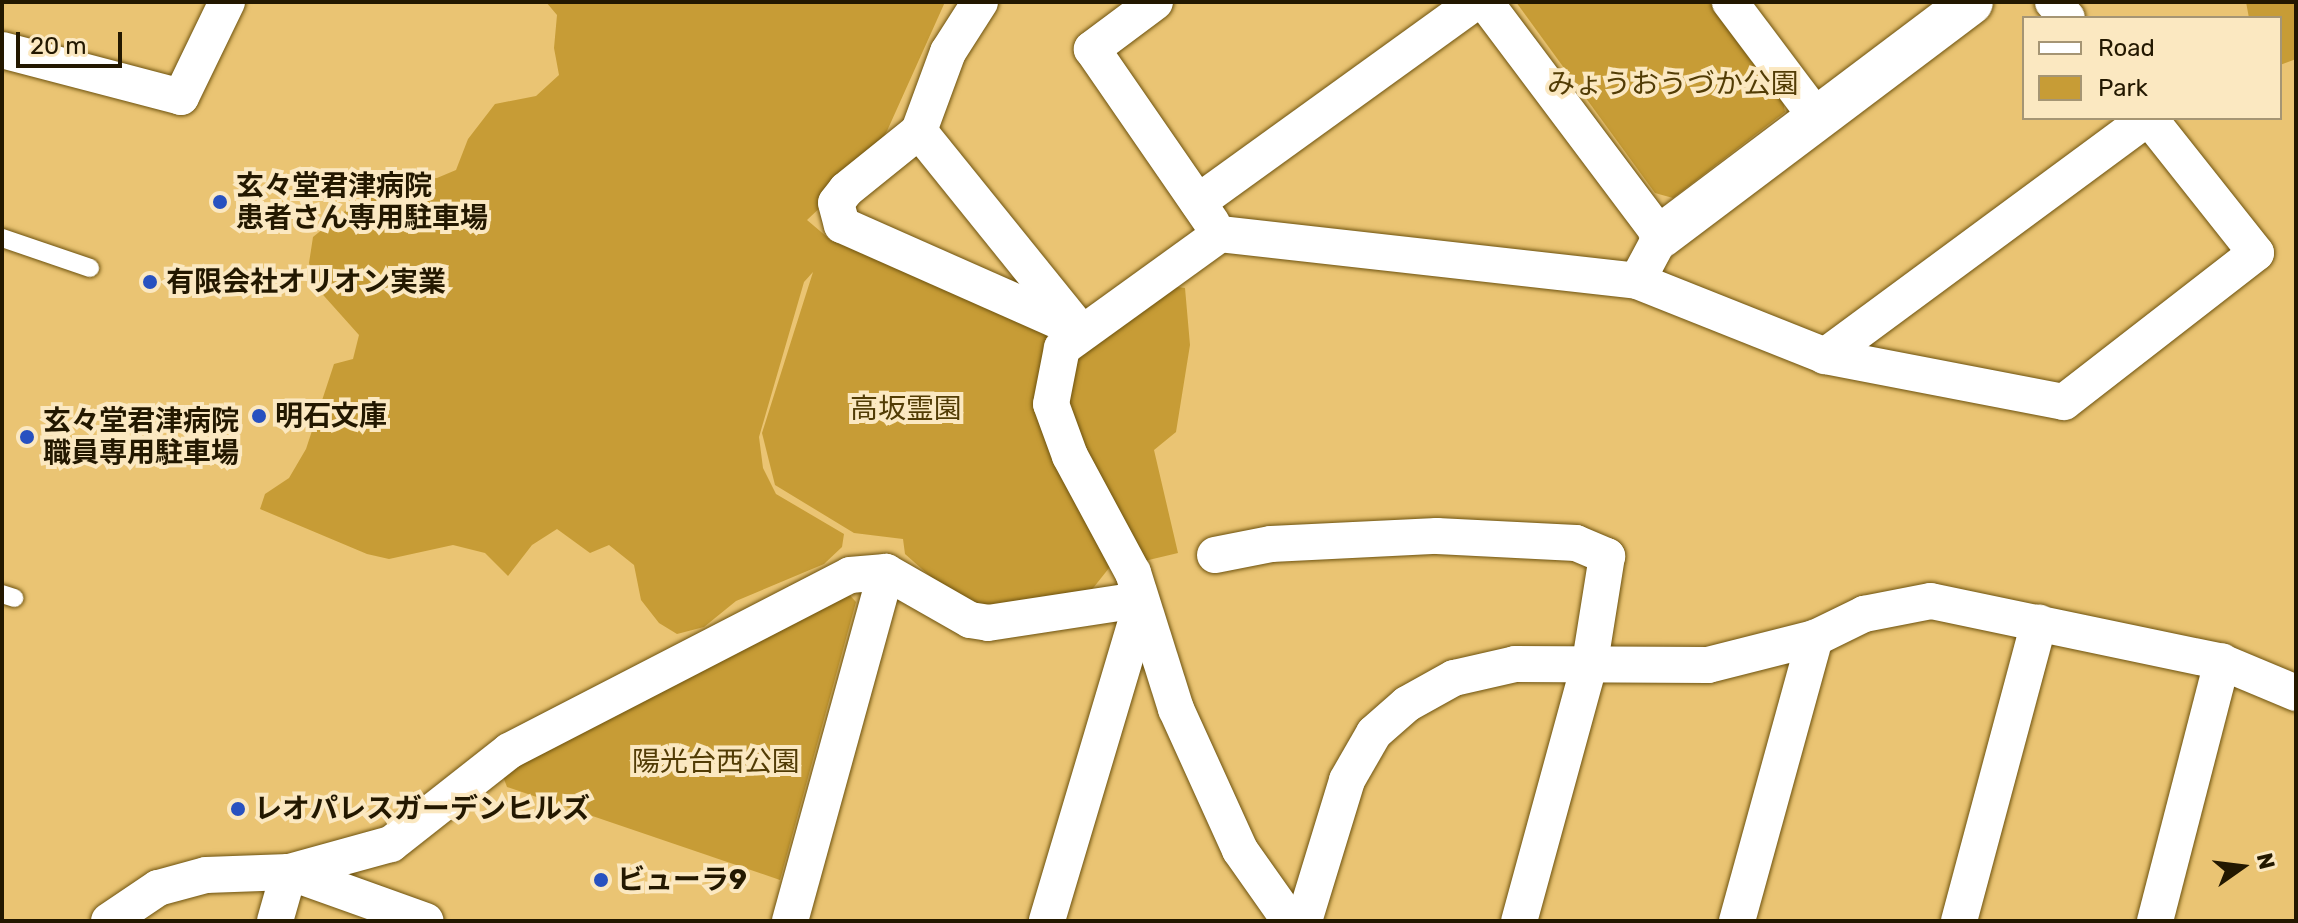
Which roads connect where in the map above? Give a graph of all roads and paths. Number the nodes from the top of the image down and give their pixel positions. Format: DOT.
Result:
graph roads {
  1 [pos="227,2"];
  2 [pos="980,2"];
  3 [pos="1155,2"];
  4 [pos="1475,2"];
  5 [pos="1485,2"];
  6 [pos="1730,2"];
  7 [pos="1971,2"];
  8 [pos="3,54"];
  9 [pos="1817,118"];
  10 [pos="2146,120"];
  11 [pos="2151,120"];
  12 [pos="919,131"];
  13 [pos="1198,202"];
  14 [pos="1220,234"];
  15 [pos="1661,236"];
  16 [pos="2,238"];
  17 [pos="90,268"];
  18 [pos="1637,281"];
  19 [pos="1081,331"];
  20 [pos="1825,356"];
  21 [pos="1215,555"];
  22 [pos="886,572"];
  23 [pos="1141,605"];
  24 [pos="2039,623"];
  25 [pos="1815,638"];
  26 [pos="1590,662"];
  27 [pos="2222,662"];
  28 [pos="2296,693"];
  29 [pos="289,872"];
  30 [pos="109,921"];
  31 [pos="275,921"];
  32 [pos="426,921"];
  33 [pos="790,921"];
  34 [pos="1047,921"];
  35 [pos="1290,921"];
  36 [pos="1304,921"];
  37 [pos="1519,921"];
  38 [pos="1737,921"];
  39 [pos="1959,921"];
  40 [pos="2155,921"];
  1 -- 8 [label="street"];
  2 -- 12 [label="street"];
  3 -- 13 [label="street"];
  4 -- 13 [label="street"];
  5 -- 15 [label="street"];
  6 -- 9 [label="street"];
  7 -- 9 [label="street"];
  9 -- 15 [label="street"];
  10 -- 20 [label="street"];
  11 -- 20 [label="street"];
  12 -- 19 [label="street"];
  12 -- 19 [label="street"];
  13 -- 14 [label="street"];
  14 -- 18 [label="street"];
  14 -- 19 [label="street"];
  15 -- 18 [label="street"];
  16 -- 17 [label="lane"];
  18 -- 20 [label="street"];
  19 -- 23 [label="street"];
  21 -- 26 [label="street"];
  22 -- 23 [label="street"];
  22 -- 29 [label="street"];
  22 -- 33 [label="street"];
  23 -- 34 [label="street"];
  23 -- 35 [label="street"];
  24 -- 25 [label="street"];
  24 -- 27 [label="street"];
  24 -- 39 [label="street"];
  25 -- 26 [label="street"];
  25 -- 38 [label="street"];
  26 -- 36 [label="street"];
  26 -- 37 [label="street"];
  27 -- 28 [label="street"];
  27 -- 40 [label="street"];
  29 -- 30 [label="street"];
  29 -- 31 [label="street"];
  29 -- 32 [label="street"];
}
